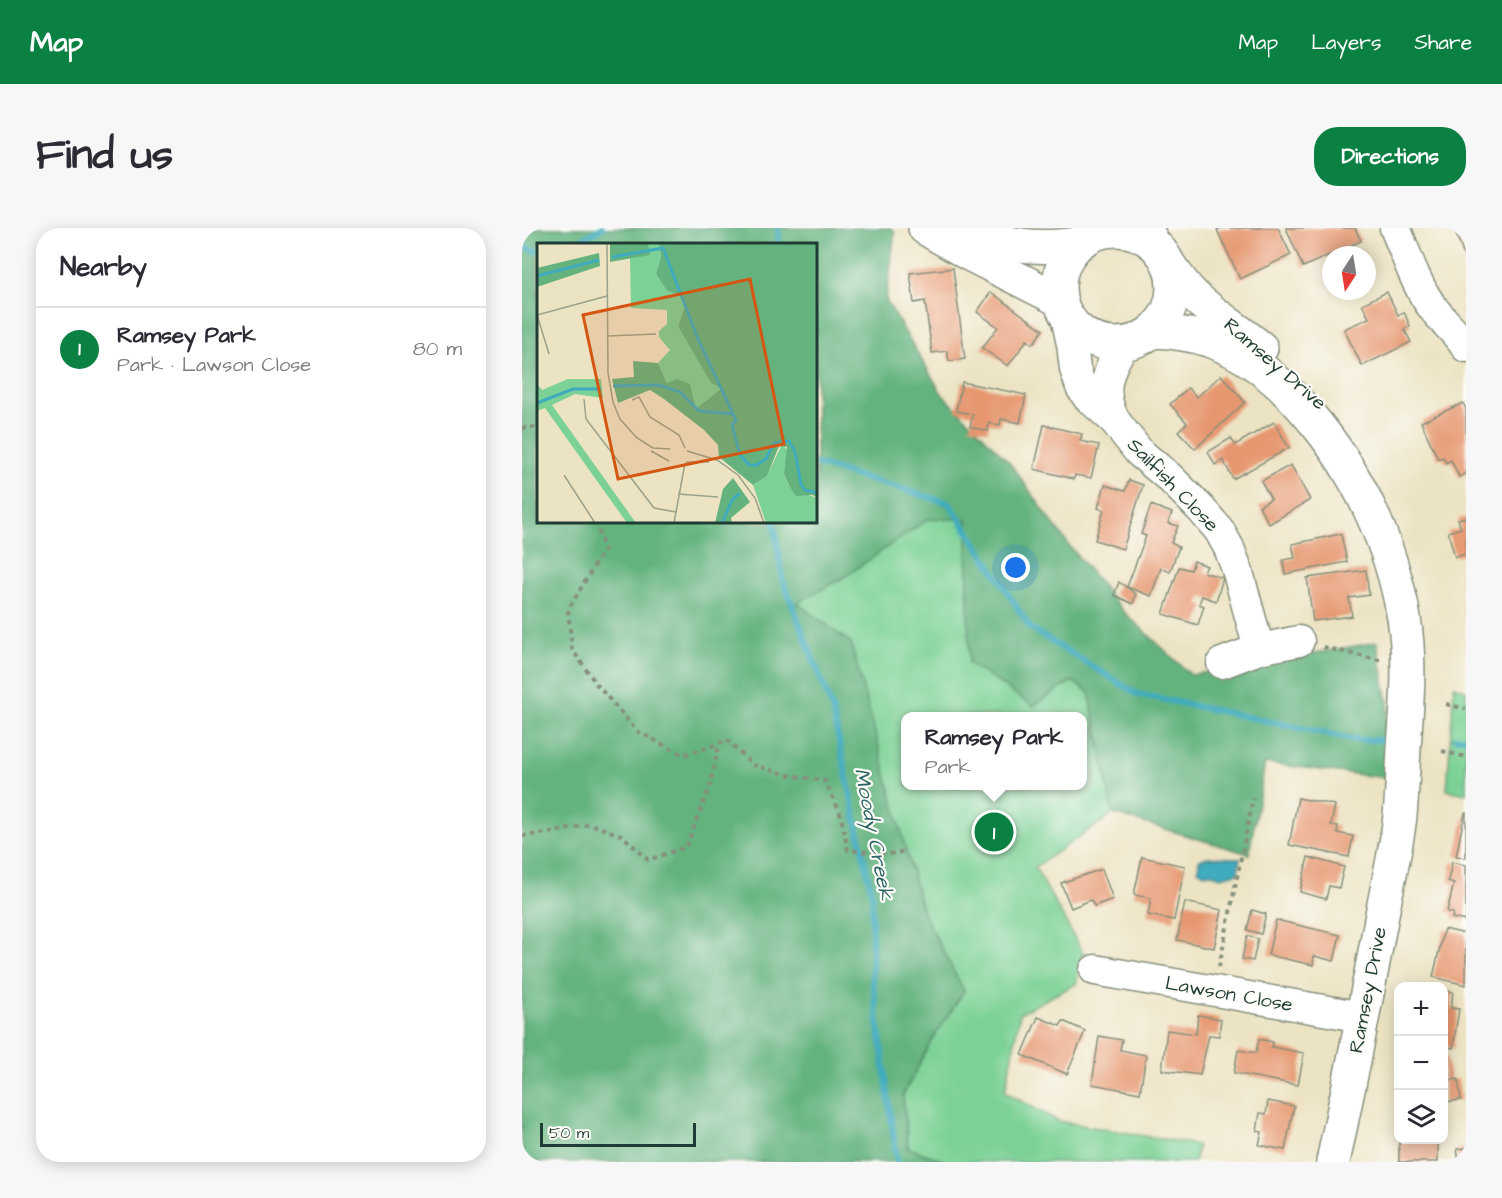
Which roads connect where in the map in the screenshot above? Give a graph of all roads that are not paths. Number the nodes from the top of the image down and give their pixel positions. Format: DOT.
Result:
graph roads {
  1 [pos="925,228"];
  2 [pos="972,228"];
  3 [pos="1395,228"];
  4 [pos="1086,237"];
  5 [pos="1158,247"];
  6 [pos="1063,308"];
  7 [pos="1139,337"];
  8 [pos="1466,347"];
  9 [pos="1115,421"];
  10 [pos="1299,641"];
  11 [pos="1258,649"];
  12 [pos="1222,663"];
  13 [pos="1400,817"];
  14 [pos="1095,970"];
  15 [pos="1363,1017"];
  16 [pos="1333,1162"];
  1 -- 6 [label="main road"];
  2 -- 4 [label="main road"];
  3 -- 8 [label="street"];
  4 -- 5 [label="main road"];
  4 -- 6 [label="main road"];
  5 -- 7 [label="main road"];
  5 -- 13 [label="main road, Ramsey Drive"];
  6 -- 7 [label="main road"];
  6 -- 9 [label="street, Sailfish Close"];
  7 -- 9 [label="street, Sailfish Close"];
  7 -- 13 [label="main road, Ramsey Drive"];
  9 -- 11 [label="street, Sailfish Close"];
  10 -- 11 [label="street"];
  11 -- 12 [label="street"];
  13 -- 15 [label="main road, Ramsey Drive"];
  14 -- 15 [label="street, Lawson Close"];
  15 -- 16 [label="main road, Ramsey Drive"];
}
